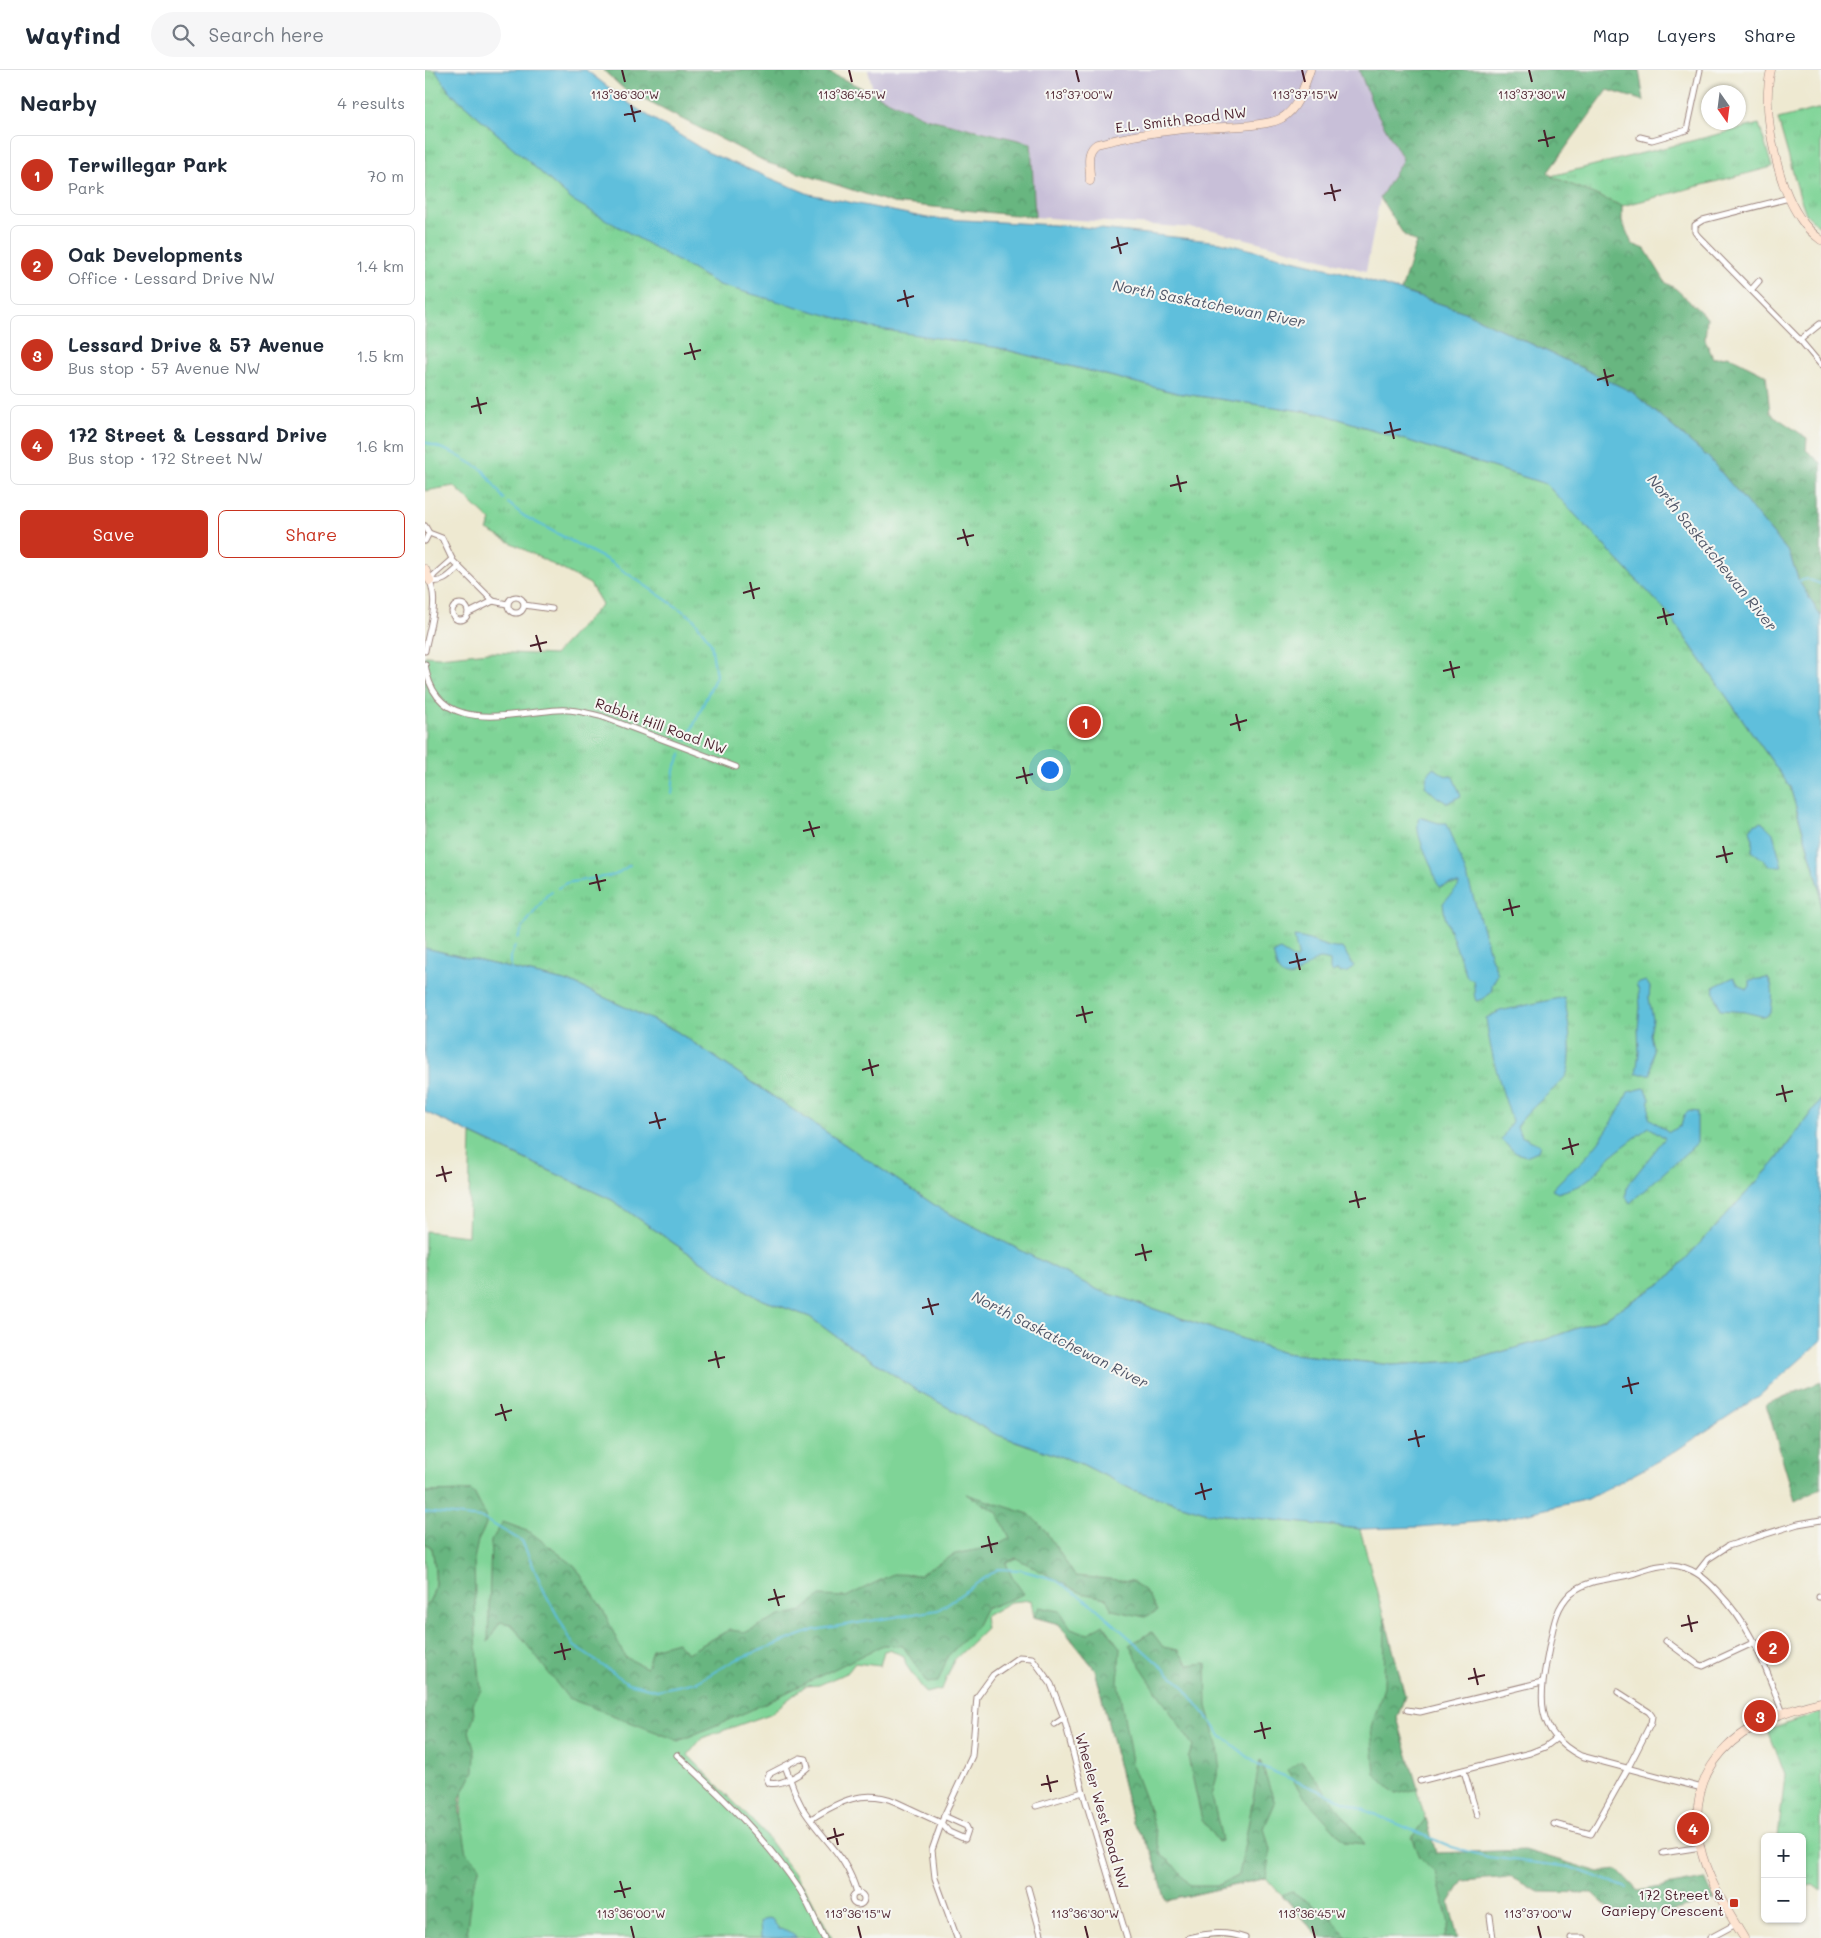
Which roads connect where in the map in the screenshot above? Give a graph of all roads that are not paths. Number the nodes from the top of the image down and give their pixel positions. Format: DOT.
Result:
graph roads {
  1 [pos="1310,70"];
  2 [pos="1700,70"];
  3 [pos="1771,70"];
  4 [pos="1640,137"];
  5 [pos="1090,182"];
  6 [pos="1789,198"];
  7 [pos="1821,240"];
  8 [pos="1759,281"];
  9 [pos="1751,290"];
  10 [pos="1820,324"];
  11 [pos="1800,340"];
  12 [pos="1821,365"];
  13 [pos="425,526"];
  14 [pos="429,533"];
  15 [pos="425,541"];
  16 [pos="452,559"];
  17 [pos="459,567"];
  18 [pos="425,569"];
  19 [pos="430,581"];
  20 [pos="493,601"];
  21 [pos="507,604"];
  22 [pos="524,606"];
  23 [pos="552,609"];
  24 [pos="469,613"];
  25 [pos="425,651"];
  26 [pos="425,664"];
  27 [pos="736,767"];
  28 [pos="1821,1520"];
  29 [pos="1697,1573"];
  30 [pos="1666,1641"];
  31 [pos="1755,1642"];
  32 [pos="1542,1682"];
  33 [pos="1618,1692"];
  34 [pos="1821,1702"];
  35 [pos="1407,1710"];
  36 [pos="1783,1713"];
  37 [pos="1064,1718"];
  38 [pos="1055,1724"];
  39 [pos="1557,1738"];
  40 [pos="677,1755"];
  41 [pos="785,1766"];
  42 [pos="1628,1768"];
  43 [pos="1464,1771"];
  44 [pos="790,1778"];
  45 [pos="1420,1781"];
  46 [pos="1702,1788"];
  47 [pos="1083,1792"];
  48 [pos="1036,1806"];
  49 [pos="944,1816"];
  50 [pos="1477,1816"];
  51 [pos="811,1819"];
  52 [pos="941,1823"];
  53 [pos="1554,1824"];
  54 [pos="1701,1847"];
  55 [pos="1663,1854"];
  56 [pos="1027,1888"];
  57 [pos="857,1893"];
  58 [pos="1489,1916"];
  59 [pos="1735,1924"];
  60 [pos="823,1938"];
  61 [pos="957,1938"];
  62 [pos="1042,1938"];
  63 [pos="1127,1938"];
  64 [pos="1189,1938"];
  65 [pos="1245,1938"];
  66 [pos="1493,1938"];
  67 [pos="1571,1938"];
  68 [pos="1584,1938"];
  69 [pos="1710,1938"];
  70 [pos="1745,1938"];
  1 -- 5 [label="street, E.L. Smith Road NW"];
  2 -- 4 [label="street"];
  3 -- 6 [label="street"];
  6 -- 7 [label="street"];
  6 -- 9 [label="street"];
  8 -- 9 [label="street"];
  9 -- 11 [label="street"];
  10 -- 11 [label="street"];
  11 -- 12 [label="street"];
  13 -- 14 [label="street"];
  14 -- 15 [label="street"];
  14 -- 16 [label="street"];
  16 -- 17 [label="street"];
  16 -- 19 [label="street"];
  17 -- 19 [label="street"];
  17 -- 20 [label="street"];
  18 -- 19 [label="street"];
  19 -- 25 [label="street"];
  20 -- 21 [label="street"];
  20 -- 24 [label="street"];
  21 -- 22 [label="street"];
  21 -- 22 [label="street"];
  22 -- 23 [label="street"];
  26 -- 27 [label="street, Rabbit Hill Road NW"];
  28 -- 29 [label="street"];
  29 -- 31 [label="street"];
  29 -- 32 [label="street"];
  30 -- 31 [label="street"];
  31 -- 36 [label="street"];
  32 -- 35 [label="street"];
  32 -- 39 [label="street"];
  33 -- 42 [label="street"];
  34 -- 36 [label="street"];
  36 -- 46 [label="street"];
  37 -- 38 [label="street, Wheeler West Road NW"];
  37 -- 47 [label="street, Wheeler West Road NW"];
  37 -- 49 [label="street, Wheeler West Road NW"];
  39 -- 42 [label="street"];
  39 -- 43 [label="street"];
  40 -- 60 [label="street"];
  41 -- 44 [label="street"];
  41 -- 44 [label="street"];
  41 -- 44 [label="street"];
  42 -- 46 [label="street"];
  42 -- 53 [label="street"];
  43 -- 45 [label="street"];
  43 -- 50 [label="street"];
  44 -- 51 [label="street"];
  46 -- 54 [label="street"];
  47 -- 48 [label="street"];
  47 -- 63 [label="street, Wheeler West Road NW"];
  49 -- 52 [label="street"];
  49 -- 52 [label="street"];
  51 -- 52 [label="street"];
  51 -- 57 [label="street"];
  52 -- 61 [label="street"];
  54 -- 55 [label="street"];
  54 -- 59 [label="street"];
  56 -- 62 [label="street"];
  58 -- 66 [label="street"];
  59 -- 69 [label="street"];
  59 -- 70 [label="street"];
  64 -- 65 [label="street"];
  67 -- 68 [label="street"];
}
